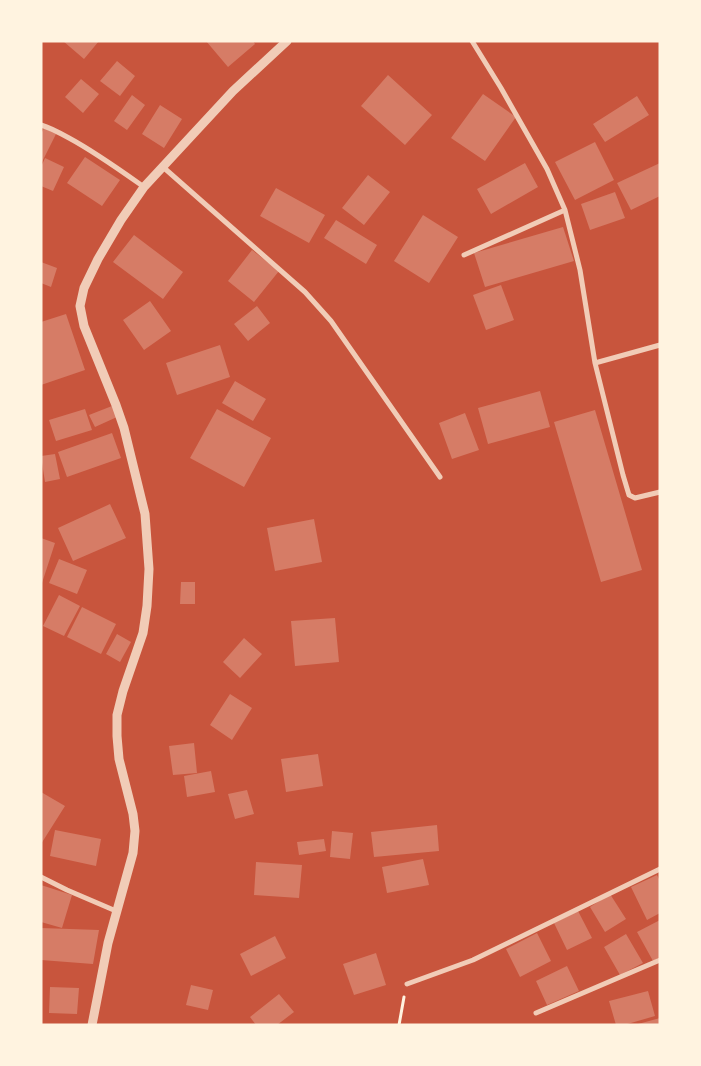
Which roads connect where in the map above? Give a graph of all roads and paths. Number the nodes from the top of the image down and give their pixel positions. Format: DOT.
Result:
graph roads {
  1 [pos="287,41"];
  2 [pos="472,41"];
  3 [pos="41,125"];
  4 [pos="163,167"];
  5 [pos="144,187"];
  6 [pos="565,210"];
  7 [pos="464,255"];
  8 [pos="660,345"];
  9 [pos="595,363"];
  10 [pos="440,477"];
  11 [pos="660,492"];
  12 [pos="660,869"];
  13 [pos="41,876"];
  14 [pos="116,911"];
  15 [pos="660,960"];
  16 [pos="406,984"];
  17 [pos="536,1013"];
  18 [pos="92,1025"];
  19 [pos="399,1025"];
  1 -- 4 [label="street"];
  2 -- 6 [label="street"];
  3 -- 5 [label="street"];
  4 -- 5 [label="street"];
  4 -- 10 [label="street"];
  5 -- 14 [label="street"];
  6 -- 7 [label="street"];
  6 -- 9 [label="street"];
  8 -- 9 [label="street"];
  9 -- 11 [label="street"];
  12 -- 16 [label="street"];
  13 -- 14 [label="street"];
  14 -- 18 [label="street"];
  15 -- 17 [label="street"];
  16 -- 19 [label="path"];
}
